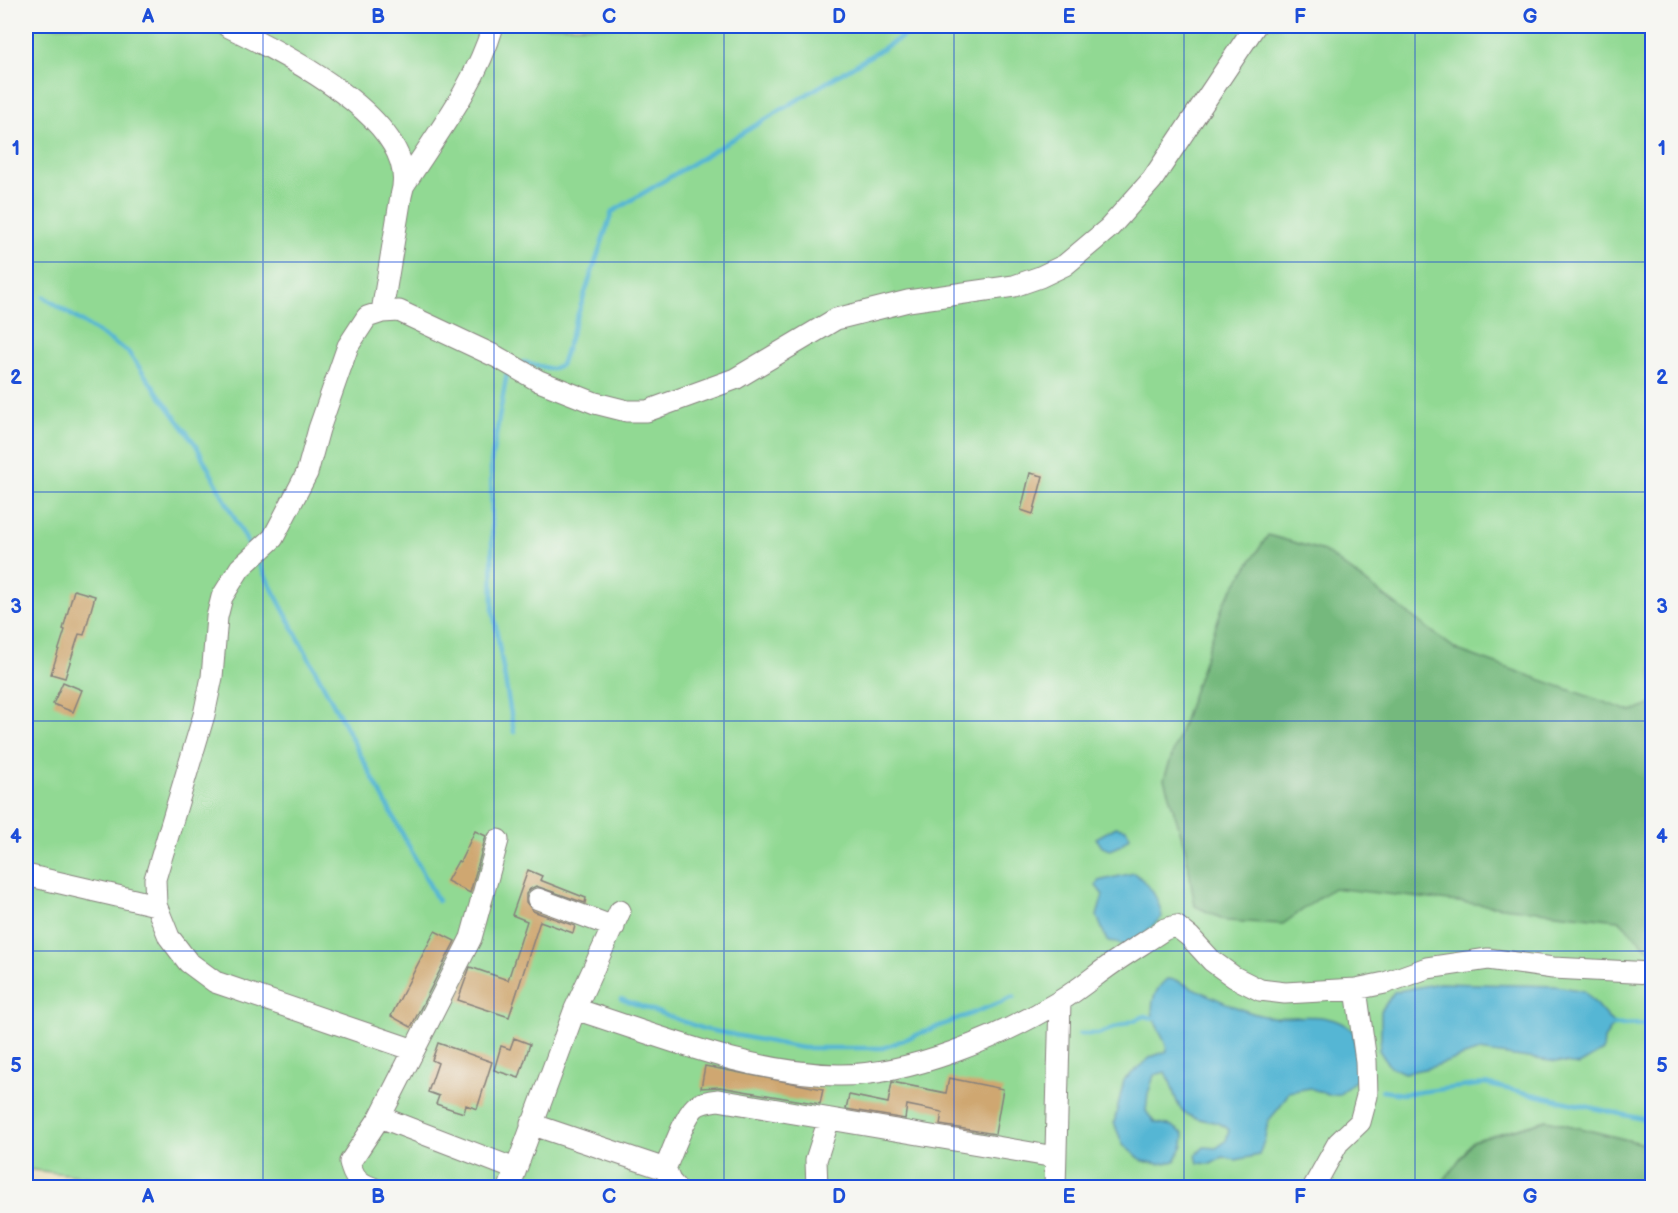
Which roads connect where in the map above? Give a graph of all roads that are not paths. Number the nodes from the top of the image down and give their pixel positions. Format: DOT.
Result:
graph roads {
  1 [pos="227,26"];
  2 [pos="493,26"];
  3 [pos="1255,26"];
  4 [pos="404,185"];
  5 [pos="382,312"];
  6 [pos="498,840"];
  7 [pos="26,875"];
  8 [pos="538,899"];
  9 [pos="156,905"];
  10 [pos="1653,974"];
  11 [pos="1356,989"];
  12 [pos="1060,1001"];
  13 [pos="575,1009"];
  14 [pos="414,1050"];
  15 [pos="380,1117"];
  16 [pos="829,1119"];
  17 [pos="531,1124"];
  18 [pos="1055,1157"];
  19 [pos="665,1169"];
  20 [pos="512,1178"];
  21 [pos="373,1188"];
  22 [pos="676,1188"];
  23 [pos="817,1188"];
  24 [pos="1055,1188"];
  25 [pos="1313,1188"];
  1 -- 4 [label="street"];
  2 -- 4 [label="street"];
  3 -- 5 [label="street"];
  4 -- 5 [label="street"];
  5 -- 9 [label="street"];
  6 -- 14 [label="street"];
  7 -- 9 [label="street"];
  8 -- 13 [label="street"];
  9 -- 14 [label="street"];
  10 -- 11 [label="street"];
  11 -- 12 [label="street"];
  11 -- 25 [label="street"];
  12 -- 13 [label="street"];
  12 -- 18 [label="street"];
  13 -- 17 [label="street"];
  14 -- 15 [label="street"];
  15 -- 20 [label="street"];
  15 -- 21 [label="street"];
  16 -- 18 [label="street"];
  16 -- 19 [label="street"];
  16 -- 23 [label="street"];
  17 -- 19 [label="street"];
  17 -- 20 [label="street"];
  18 -- 24 [label="street"];
  19 -- 22 [label="street"];
}
